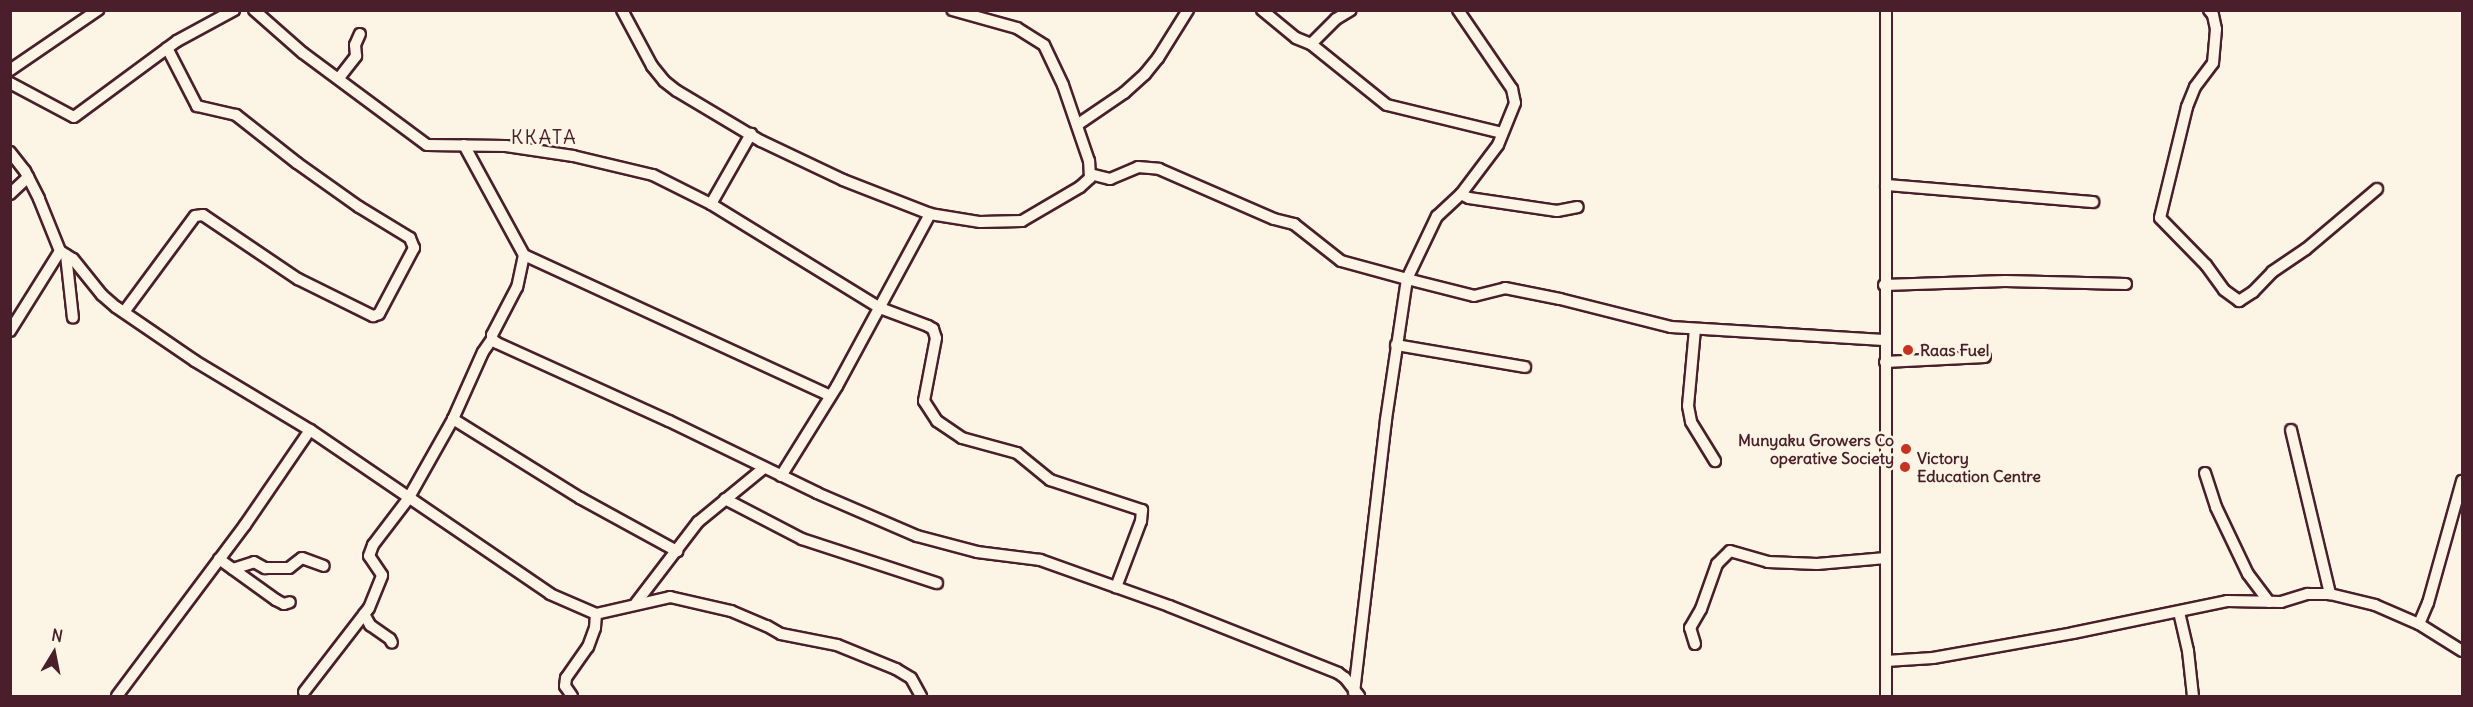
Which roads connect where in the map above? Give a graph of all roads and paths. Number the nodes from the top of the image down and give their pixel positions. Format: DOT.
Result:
graph roads {
  1 [pos="98,10"];
  2 [pos="234,10"];
  3 [pos="254,10"];
  4 [pos="622,10"];
  5 [pos="952,10"];
  6 [pos="1188,10"];
  7 [pos="1262,10"];
  8 [pos="1351,10"];
  9 [pos="1458,10"];
  10 [pos="1886,10"];
  11 [pos="2209,10"];
  12 [pos="360,34"];
  13 [pos="1311,44"];
  14 [pos="167,48"];
  15 [pos="10,70"];
  16 [pos="339,78"];
  17 [pos="10,83"];
  18 [pos="1077,125"];
  19 [pos="1502,133"];
  20 [pos="750,134"];
  21 [pos="464,145"];
  22 [pos="10,152"];
  23 [pos="1090,174"];
  24 [pos="28,177"];
  25 [pos="1886,185"];
  26 [pos="2377,189"];
  27 [pos="10,194"];
  28 [pos="1461,194"];
  29 [pos="2093,202"];
  30 [pos="711,204"];
  31 [pos="1578,207"];
  32 [pos="930,214"];
  33 [pos="63,253"];
  34 [pos="524,255"];
  35 [pos="1407,279"];
  36 [pos="2126,284"];
  37 [pos="1884,285"];
  38 [pos="880,308"];
  39 [pos="124,312"];
  40 [pos="73,318"];
  41 [pos="1695,328"];
  42 [pos="10,331"];
  43 [pos="492,339"];
  44 [pos="1884,340"];
  45 [pos="1396,345"];
  46 [pos="1985,357"];
  47 [pos="1885,362"];
  48 [pos="1525,368"];
  49 [pos="830,396"];
  50 [pos="453,419"];
  51 [pos="310,430"];
  52 [pos="2291,430"];
  53 [pos="1714,461"];
  54 [pos="764,468"];
  55 [pos="2205,473"];
  56 [pos="781,476"];
  57 [pos="2463,481"];
  58 [pos="408,499"];
  59 [pos="725,499"];
  60 [pos="677,550"];
  61 [pos="1886,558"];
  62 [pos="219,559"];
  63 [pos="324,566"];
  64 [pos="233,569"];
  65 [pos="937,583"];
  66 [pos="1116,587"];
  67 [pos="2330,594"];
  68 [pos="290,602"];
  69 [pos="2268,602"];
  70 [pos="636,603"];
  71 [pos="2179,612"];
  72 [pos="364,614"];
  73 [pos="596,614"];
  74 [pos="2419,624"];
  75 [pos="392,643"];
  76 [pos="1695,644"];
  77 [pos="2463,651"];
  78 [pos="1886,661"];
  79 [pos="304,692"];
  80 [pos="1356,695"];
  81 [pos="117,696"];
  82 [pos="572,696"];
  83 [pos="921,696"];
  84 [pos="1886,696"];
  85 [pos="2193,696"];
  1 -- 15 [label="street"];
  2 -- 14 [label="street"];
  3 -- 16 [label="street"];
  4 -- 20 [label="street"];
  5 -- 18 [label="street"];
  6 -- 18 [label="street"];
  7 -- 13 [label="street"];
  8 -- 13 [label="street"];
  9 -- 19 [label="street"];
  10 -- 25 [label="street"];
  11 -- 26 [label="street"];
  12 -- 16 [label="street"];
  13 -- 19 [label="street"];
  14 -- 17 [label="street"];
  14 -- 39 [label="street"];
  16 -- 21 [label="street"];
  18 -- 23 [label="street"];
  19 -- 28 [label="street"];
  20 -- 30 [label="street"];
  20 -- 32 [label="street"];
  21 -- 30 [label="street"];
  21 -- 34 [label="street"];
  22 -- 24 [label="street"];
  23 -- 32 [label="street"];
  23 -- 35 [label="street"];
  24 -- 27 [label="street"];
  24 -- 33 [label="street"];
  25 -- 29 [label="street"];
  25 -- 37 [label="street"];
  28 -- 31 [label="street"];
  28 -- 35 [label="street"];
  30 -- 38 [label="street"];
  32 -- 38 [label="street"];
  33 -- 39 [label="street"];
  33 -- 40 [label="street"];
  33 -- 42 [label="street"];
  34 -- 43 [label="street"];
  34 -- 49 [label="street"];
  35 -- 41 [label="street"];
  35 -- 45 [label="street"];
  36 -- 37 [label="street"];
  37 -- 44 [label="street"];
  38 -- 49 [label="street"];
  38 -- 66 [label="street"];
  39 -- 51 [label="street"];
  41 -- 44 [label="street"];
  41 -- 53 [label="street"];
  43 -- 50 [label="street"];
  43 -- 54 [label="street"];
  44 -- 47 [label="street"];
  45 -- 48 [label="street"];
  45 -- 80 [label="street"];
  46 -- 47 [label="street"];
  47 -- 61 [label="street"];
  49 -- 56 [label="street"];
  50 -- 58 [label="street"];
  50 -- 60 [label="street"];
  51 -- 58 [label="street"];
  51 -- 62 [label="street"];
  52 -- 67 [label="street"];
  54 -- 56 [label="street"];
  54 -- 59 [label="street"];
  55 -- 69 [label="street"];
  56 -- 66 [label="street"];
  57 -- 74 [label="street"];
  58 -- 72 [label="street"];
  58 -- 73 [label="street"];
  59 -- 60 [label="street"];
  59 -- 65 [label="street"];
  60 -- 70 [label="street"];
  61 -- 76 [label="street"];
  61 -- 78 [label="street"];
  62 -- 64 [label="street"];
  62 -- 81 [label="street"];
  63 -- 64 [label="street"];
  64 -- 68 [label="street"];
  66 -- 80 [label="street"];
  67 -- 69 [label="street"];
  67 -- 74 [label="street"];
  69 -- 71 [label="street"];
  70 -- 73 [label="street"];
  70 -- 83 [label="street"];
  71 -- 78 [label="street"];
  71 -- 85 [label="street"];
  72 -- 75 [label="street"];
  72 -- 79 [label="street"];
  73 -- 82 [label="street"];
  74 -- 77 [label="street"];
  78 -- 84 [label="street"];
}
